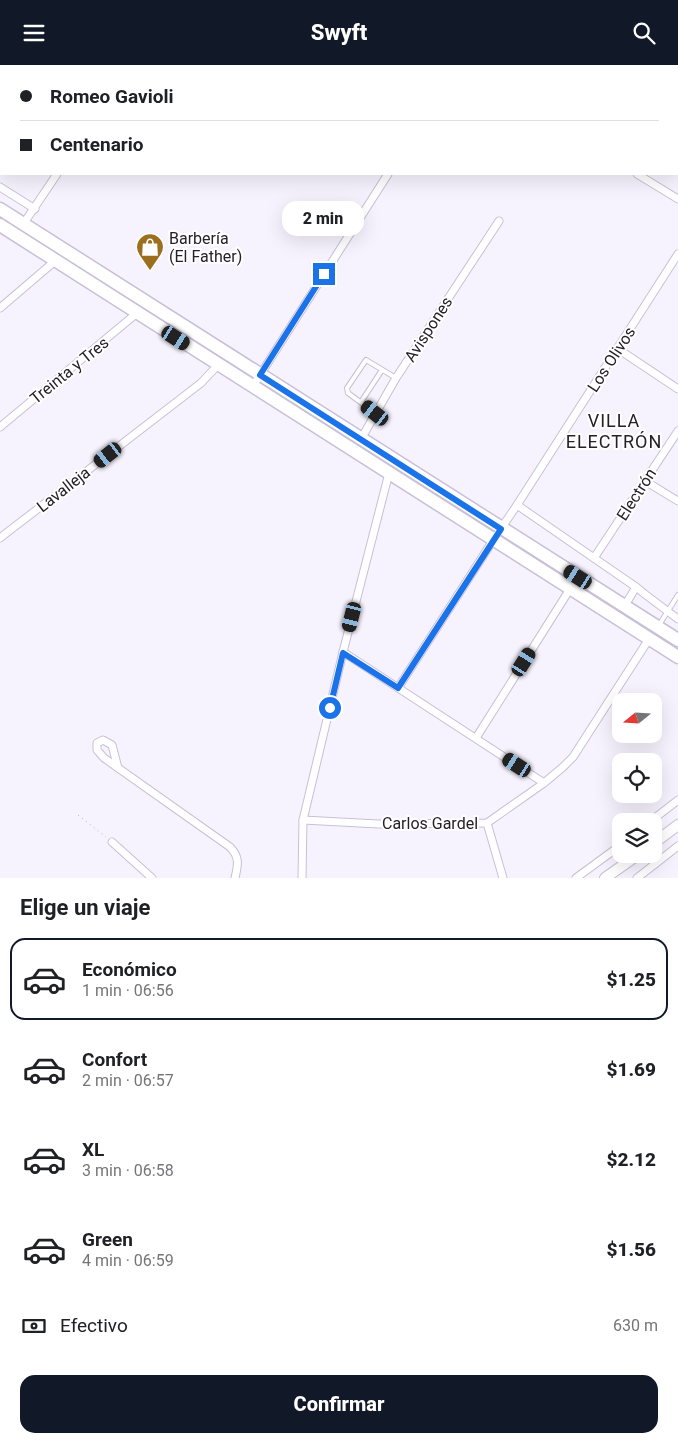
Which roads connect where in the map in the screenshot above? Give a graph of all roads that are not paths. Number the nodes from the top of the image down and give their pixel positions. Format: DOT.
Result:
graph roads {
  1 [pos="56,175"];
  2 [pos="387,175"];
  3 [pos="640,175"];
  4 [pos="0,187"];
  5 [pos="678,199"];
  6 [pos="0,209"];
  7 [pos="35,209"];
  8 [pos="499,221"];
  9 [pos="24,223"];
  10 [pos="0,225"];
  11 [pos="678,253"];
  12 [pos="55,261"];
  13 [pos="0,308"];
  14 [pos="137,313"];
  15 [pos="618,349"];
  16 [pos="218,364"];
  17 [pos="382,370"];
  18 [pos="260,375"];
  19 [pos="396,378"];
  20 [pos="253,386"];
  21 [pos="678,389"];
  22 [pos="361,401"];
  23 [pos="375,413"];
  24 [pos="0,427"];
  25 [pos="678,431"];
  26 [pos="361,439"];
  27 [pos="389,473"];
  28 [pos="645,481"];
  29 [pos="678,501"];
  30 [pos="518,505"];
  31 [pos="498,534"];
  32 [pos="0,538"];
  33 [pos="594,558"];
  34 [pos="636,587"];
  35 [pos="570,589"];
  36 [pos="678,595"];
  37 [pos="624,607"];
  38 [pos="667,611"];
  39 [pos="678,619"];
  40 [pos="657,627"];
  41 [pos="649,639"];
  42 [pos="678,641"];
  43 [pos="343,653"];
  44 [pos="678,657"];
  45 [pos="398,688"];
  46 [pos="476,738"];
  47 [pos="118,767"];
  48 [pos="544,783"];
  49 [pos="678,800"];
  50 [pos="661,813"];
  51 [pos="303,820"];
  52 [pos="487,823"];
  53 [pos="678,825"];
  54 [pos="662,837"];
  55 [pos="112,842"];
  56 [pos="678,847"];
  57 [pos="612,852"];
  58 [pos="626,863"];
  59 [pos="655,864"];
  60 [pos="152,878"];
  61 [pos="235,878"];
  62 [pos="302,878"];
  63 [pos="503,878"];
  64 [pos="576,878"];
  65 [pos="605,878"];
  66 [pos="637,878"];
  1 -- 7 [label="street"];
  2 -- 18 [label="street"];
  3 -- 5 [label="street"];
  4 -- 7 [label="street"];
  6 -- 9 [label="highway"];
  7 -- 9 [label="street"];
  8 -- 19 [label="street, Avispones"];
  9 -- 18 [label="highway"];
  10 -- 12 [label="highway"];
  11 -- 15 [label="street, Los Olivos"];
  12 -- 13 [label="street"];
  12 -- 14 [label="highway"];
  14 -- 16 [label="highway"];
  14 -- 24 [label="street, Treinta y Tres"];
  15 -- 21 [label="street"];
  15 -- 30 [label="street, Los Olivos"];
  16 -- 20 [label="highway"];
  16 -- 32 [label="street, Lavalleja"];
  17 -- 19 [label="lane"];
  17 -- 22 [label="lane"];
  17 -- 22 [label="lane"];
  18 -- 20 [label="street"];
  18 -- 26 [label="highway"];
  19 -- 23 [label="street, Avispones"];
  20 -- 27 [label="highway"];
  22 -- 23 [label="lane"];
  23 -- 26 [label="street, Avispones"];
  25 -- 28 [label="street, Electrón"];
  26 -- 31 [label="highway"];
  27 -- 31 [label="highway"];
  27 -- 43 [label="street"];
  28 -- 29 [label="street"];
  28 -- 33 [label="street, Electrón"];
  30 -- 31 [label="street, Los Olivos"];
  30 -- 33 [label="street"];
  31 -- 35 [label="highway"];
  31 -- 37 [label="highway"];
  31 -- 45 [label="street, Los Olivos"];
  33 -- 34 [label="street"];
  34 -- 37 [label="street"];
  34 -- 38 [label="street"];
  35 -- 41 [label="highway"];
  35 -- 46 [label="street"];
  36 -- 38 [label="lane"];
  37 -- 40 [label="highway"];
  38 -- 39 [label="street"];
  38 -- 40 [label="lane"];
  40 -- 42 [label="highway"];
  41 -- 44 [label="highway"];
  41 -- 48 [label="street, Carlos Gardel"];
  43 -- 45 [label="street"];
  43 -- 51 [label="street"];
  45 -- 46 [label="street"];
  46 -- 48 [label="street"];
  47 -- 61 [label="street"];
  48 -- 52 [label="street, Carlos Gardel"];
  49 -- 50 [label="street"];
  51 -- 52 [label="street, Carlos Gardel"];
  51 -- 62 [label="street"];
  52 -- 63 [label="street"];
  53 -- 54 [label="street"];
  55 -- 60 [label="street"];
  56 -- 59 [label="street"];
  57 -- 64 [label="street"];
  58 -- 65 [label="street"];
  59 -- 66 [label="street"];
}
